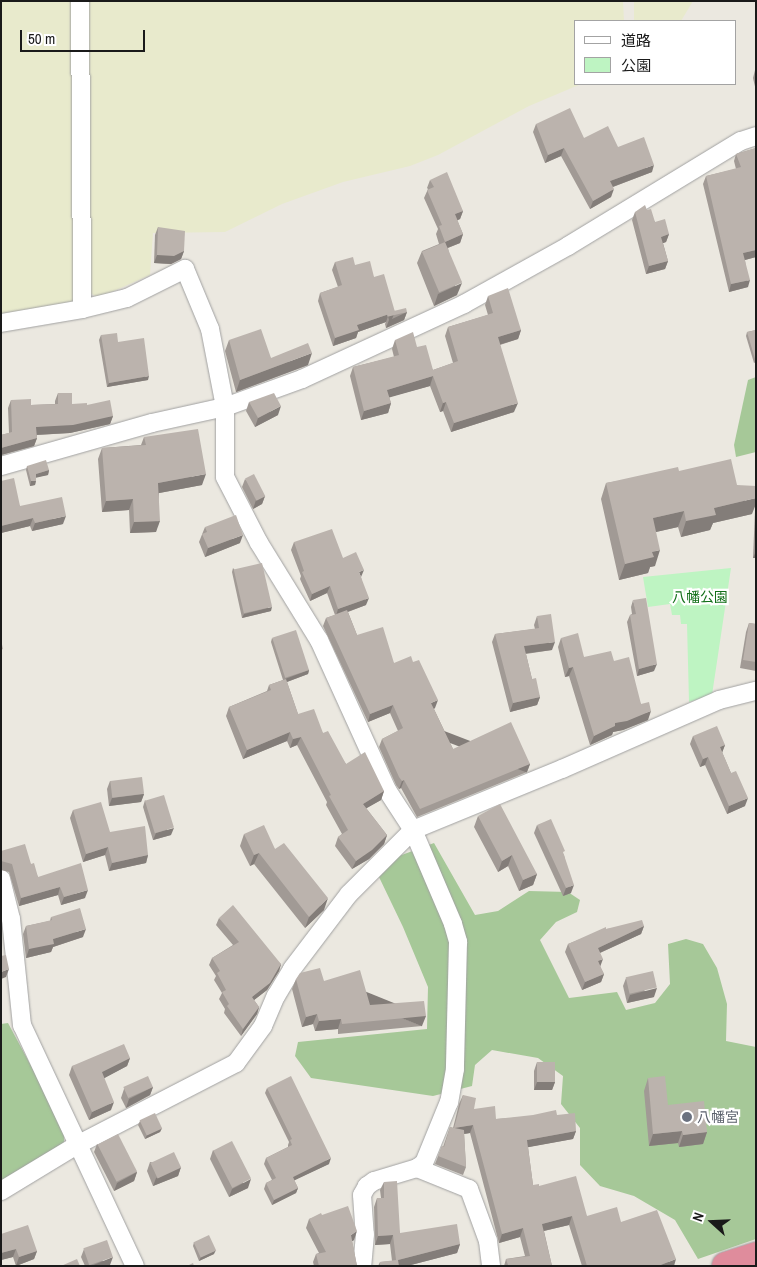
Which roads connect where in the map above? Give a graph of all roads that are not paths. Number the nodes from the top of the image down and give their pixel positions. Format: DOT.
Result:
graph roads {
  1 [pos="80,1"];
  2 [pos="756,136"];
  3 [pos="82,309"];
  4 [pos="1,322"];
  5 [pos="225,407"];
  6 [pos="1,466"];
  7 [pos="756,691"];
  8 [pos="413,830"];
  9 [pos="1,878"];
  10 [pos="77,1145"];
  11 [pos="417,1168"];
  12 [pos="1,1191"];
  13 [pos="756,1256"];
  14 [pos="135,1266"];
  15 [pos="362,1266"];
  16 [pos="491,1266"];
  17 [pos="726,1266"];
  1 -- 3 [label="street"];
  2 -- 5 [label="street"];
  3 -- 4 [label="street"];
  3 -- 5 [label="street"];
  5 -- 6 [label="street"];
  5 -- 8 [label="street"];
  7 -- 8 [label="street"];
  8 -- 10 [label="street"];
  8 -- 11 [label="street"];
  9 -- 10 [label="street"];
  10 -- 12 [label="street"];
  10 -- 14 [label="street"];
  11 -- 15 [label="street"];
  11 -- 16 [label="street"];
  13 -- 17 [label="highway"];
}
